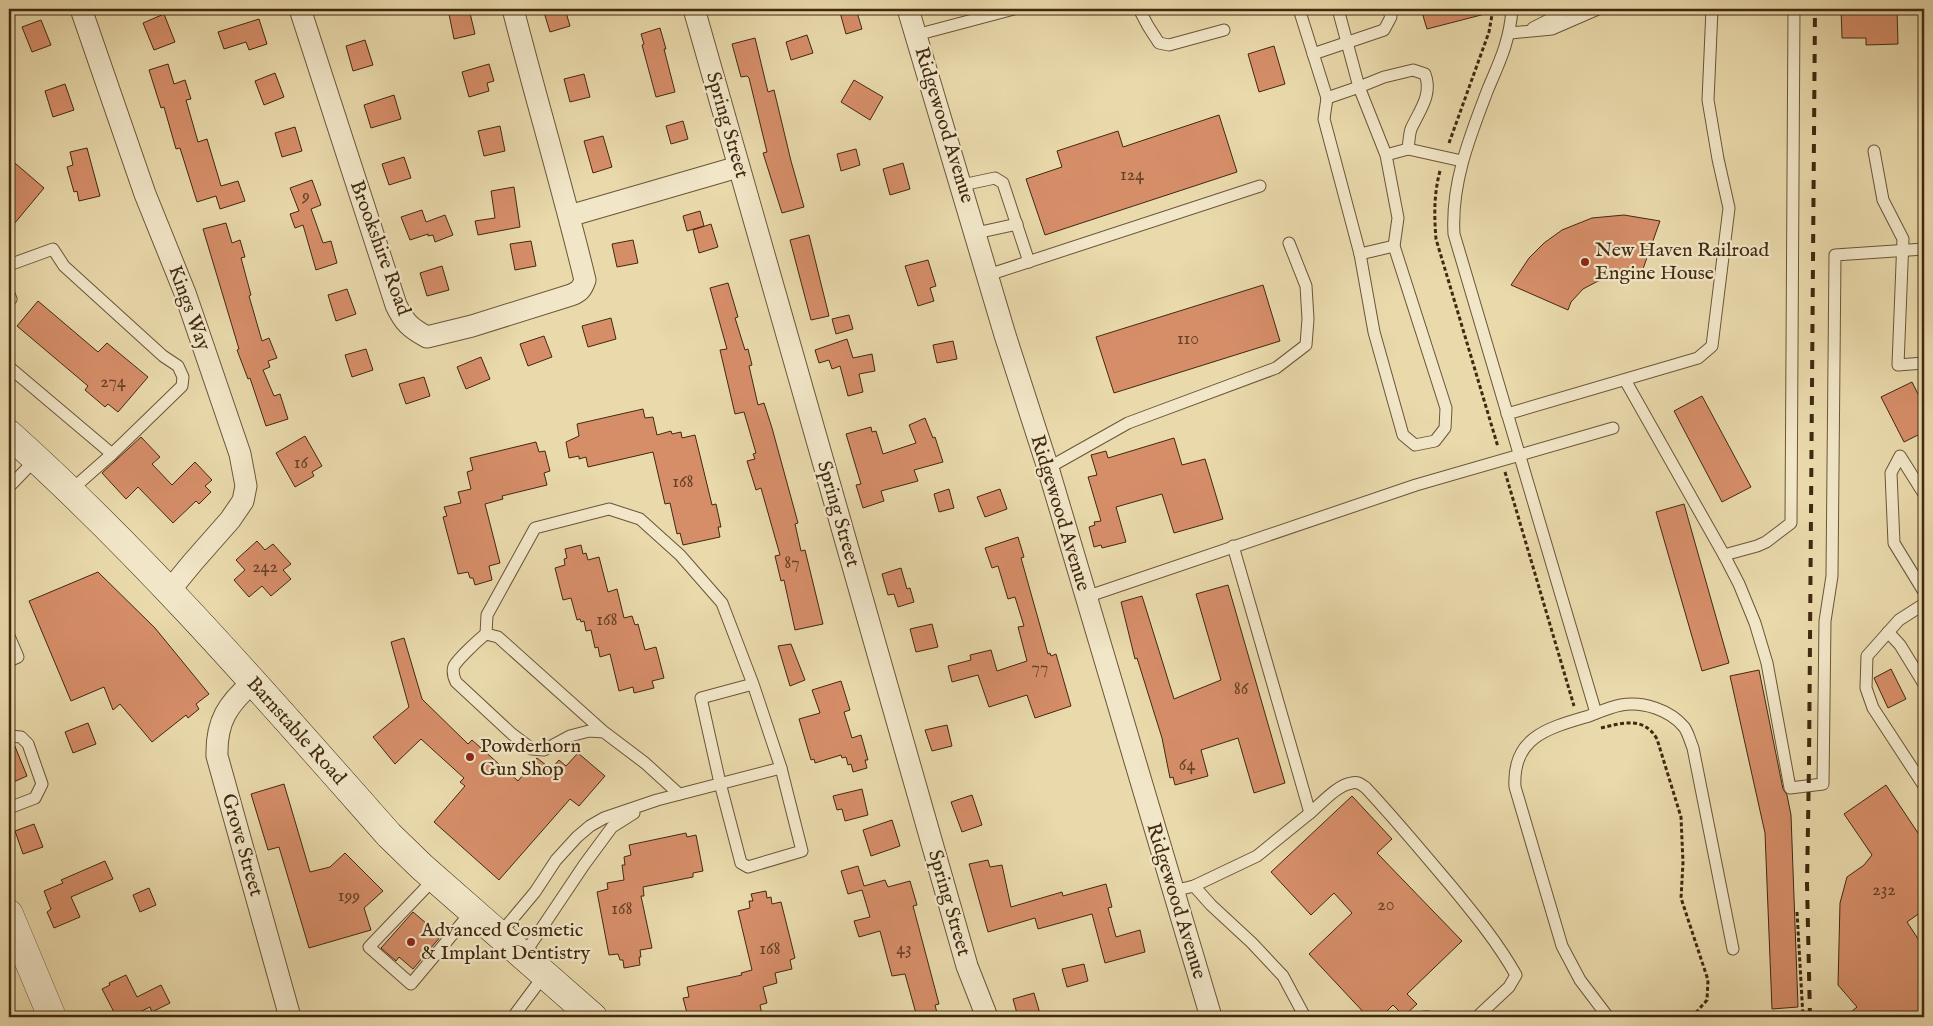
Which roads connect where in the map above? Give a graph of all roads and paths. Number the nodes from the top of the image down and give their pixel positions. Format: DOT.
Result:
graph roads {
  1 [pos="81,9"];
  2 [pos="300,9"];
  3 [pos="513,9"];
  4 [pos="694,9"];
  5 [pos="908,9"];
  6 [pos="1014,9"];
  7 [pos="1139,9"];
  8 [pos="1299,9"];
  9 [pos="1338,9"];
  10 [pos="1388,9"];
  11 [pos="1512,9"];
  12 [pos="1570,9"];
  13 [pos="1598,9"];
  14 [pos="1712,9"];
  15 [pos="1794,9"];
  16 [pos="1224,30"];
  17 [pos="1510,33"];
  18 [pos="1522,33"];
  19 [pos="916,35"];
  20 [pos="1348,43"];
  21 [pos="1313,54"];
  22 [pos="1359,87"];
  23 [pos="1327,98"];
  24 [pos="1408,149"];
  25 [pos="1874,151"];
  26 [pos="1386,155"];
  27 [pos="1462,162"];
  28 [pos="738,167"];
  29 [pos="962,185"];
  30 [pos="1260,186"];
  31 [pos="569,216"];
  32 [pos="1017,224"];
  33 [pos="976,233"];
  34 [pos="1289,243"];
  35 [pos="1394,246"];
  36 [pos="1924,249"];
  37 [pos="1902,250"];
  38 [pos="1360,254"];
  39 [pos="1029,262"];
  40 [pos="9,266"];
  41 [pos="988,275"];
  42 [pos="9,294"];
  43 [pos="9,301"];
  44 [pos="1924,363"];
  45 [pos="9,367"];
  46 [pos="1625,380"];
  47 [pos="1507,414"];
  48 [pos="1613,428"];
  49 [pos="9,434"];
  50 [pos="112,454"];
  51 [pos="1519,456"];
  52 [pos="36,458"];
  53 [pos="1048,468"];
  54 [pos="9,487"];
  55 [pos="70,491"];
  56 [pos="1924,494"];
  57 [pos="1233,546"];
  58 [pos="1724,555"];
  59 [pos="170,590"];
  60 [pos="1924,592"];
  61 [pos="1086,597"];
  62 [pos="1924,604"];
  63 [pos="1888,632"];
  64 [pos="486,634"];
  65 [pos="9,636"];
  66 [pos="9,661"];
  67 [pos="253,682"];
  68 [pos="753,684"];
  69 [pos="1924,684"];
  70 [pos="1596,714"];
  71 [pos="1614,725"];
  72 [pos="604,732"];
  73 [pos="9,736"];
  74 [pos="781,768"];
  75 [pos="720,783"];
  76 [pos="1924,786"];
  77 [pos="679,794"];
  78 [pos="657,800"];
  79 [pos="9,808"];
  80 [pos="1310,813"];
  81 [pos="435,878"];
  82 [pos="1194,886"];
  83 [pos="1173,891"];
  84 [pos="472,911"];
  85 [pos="1797,912"];
  86 [pos="9,914"];
  87 [pos="500,935"];
  88 [pos="1733,949"];
  89 [pos="523,956"];
  90 [pos="545,974"];
  91 [pos="52,1017"];
  92 [pos="290,1017"];
  93 [pos="513,1017"];
  94 [pos="593,1017"];
  95 [pos="987,1017"];
  96 [pos="1211,1017"];
  97 [pos="1305,1017"];
  98 [pos="1477,1017"];
  99 [pos="1608,1017"];
  100 [pos="1692,1017"];
  101 [pos="1803,1017"];
  1 -- 59 [label="street, Kings Way"];
  2 -- 31 [label="street, Brookshire Road"];
  3 -- 31 [label="street, Brookshire Road"];
  4 -- 28 [label="street, Spring Street"];
  5 -- 19 [label="street, Ridgewood Avenue"];
  6 -- 19 [label="lane"];
  7 -- 16 [label="lane"];
  8 -- 21 [label="lane"];
  9 -- 20 [label="lane"];
  10 -- 20 [label="lane"];
  11 -- 17 [label="lane"];
  12 -- 18 [label="lane"];
  13 -- 18 [label="lane"];
  14 -- 46 [label="lane"];
  15 -- 58 [label="lane"];
  17 -- 18 [label="lane"];
  17 -- 27 [label="lane"];
  19 -- 29 [label="street, Ridgewood Avenue"];
  20 -- 21 [label="lane"];
  20 -- 22 [label="lane"];
  21 -- 23 [label="lane"];
  22 -- 23 [label="lane"];
  22 -- 24 [label="lane"];
  22 -- 26 [label="lane"];
  23 -- 38 [label="lane"];
  24 -- 26 [label="lane"];
  24 -- 27 [label="lane"];
  25 -- 37 [label="lane"];
  26 -- 35 [label="lane"];
  27 -- 47 [label="lane"];
  28 -- 31 [label="street"];
  28 -- 95 [label="street, Spring Street"];
  29 -- 32 [label="lane"];
  29 -- 33 [label="street, Ridgewood Avenue"];
  30 -- 39 [label="lane"];
  32 -- 33 [label="lane"];
  32 -- 39 [label="lane"];
  33 -- 41 [label="street, Ridgewood Avenue"];
  34 -- 53 [label="lane"];
  35 -- 38 [label="lane"];
  35 -- 38 [label="lane"];
  36 -- 37 [label="lane"];
  37 -- 44 [label="lane"];
  37 -- 58 [label="lane"];
  39 -- 41 [label="lane"];
  40 -- 50 [label="lane"];
  41 -- 53 [label="street, Ridgewood Avenue"];
  42 -- 43 [label="lane"];
  45 -- 50 [label="lane"];
  46 -- 47 [label="lane"];
  46 -- 58 [label="lane"];
  47 -- 51 [label="lane"];
  48 -- 51 [label="lane"];
  49 -- 52 [label="main road, Barnstable Road"];
  50 -- 55 [label="lane"];
  51 -- 57 [label="lane"];
  51 -- 70 [label="lane"];
  52 -- 54 [label="lane"];
  52 -- 55 [label="main road, Barnstable Road"];
  53 -- 61 [label="street, Ridgewood Avenue"];
  55 -- 59 [label="main road, Barnstable Road"];
  56 -- 60 [label="lane"];
  57 -- 61 [label="lane"];
  57 -- 80 [label="lane"];
  59 -- 67 [label="main road, Barnstable Road"];
  61 -- 83 [label="street, Ridgewood Avenue"];
  62 -- 63 [label="lane"];
  63 -- 69 [label="lane"];
  63 -- 76 [label="lane"];
  64 -- 68 [label="lane"];
  64 -- 72 [label="lane"];
  64 -- 72 [label="lane"];
  65 -- 66 [label="lane"];
  67 -- 81 [label="main road, Barnstable Road"];
  67 -- 92 [label="street, Grove Street"];
  68 -- 74 [label="lane"];
  68 -- 75 [label="lane"];
  70 -- 88 [label="lane"];
  70 -- 99 [label="lane"];
  71 -- 100 [label="path"];
  72 -- 77 [label="lane"];
  73 -- 79 [label="lane"];
  74 -- 75 [label="lane"];
  74 -- 75 [label="lane"];
  75 -- 77 [label="lane"];
  77 -- 78 [label="lane"];
  78 -- 87 [label="lane"];
  78 -- 89 [label="lane"];
  80 -- 82 [label="lane"];
  80 -- 98 [label="lane"];
  81 -- 84 [label="main road, Barnstable Road"];
  81 -- 84 [label="lane"];
  82 -- 83 [label="lane"];
  82 -- 97 [label="lane"];
  83 -- 96 [label="street, Ridgewood Avenue"];
  84 -- 87 [label="main road, Barnstable Road"];
  85 -- 101 [label="path"];
  86 -- 91 [label="main road"];
  87 -- 89 [label="main road, Barnstable Road"];
  89 -- 90 [label="main road, Barnstable Road"];
  90 -- 93 [label="lane"];
  90 -- 94 [label="main road, Barnstable Road"];
}
